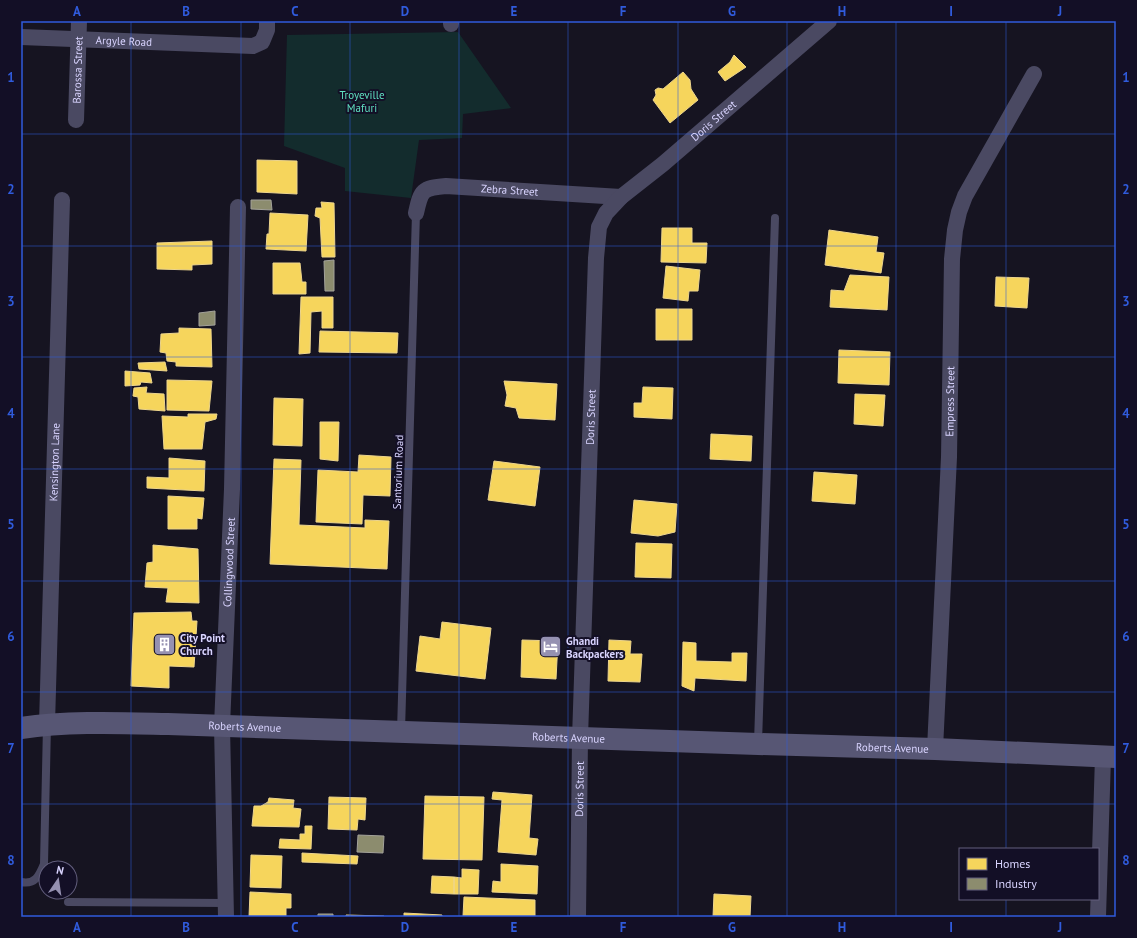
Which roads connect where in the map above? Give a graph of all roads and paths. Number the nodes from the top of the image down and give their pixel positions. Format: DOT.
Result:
graph roads {
  1 [pos="79,21"];
  2 [pos="267,21"];
  3 [pos="829,21"];
  4 [pos="21,37"];
  5 [pos="78,38"];
  6 [pos="1034,74"];
  7 [pos="76,120"];
  8 [pos="621,197"];
  9 [pos="62,200"];
  10 [pos="238,207"];
  11 [pos="416,213"];
  12 [pos="775,218"];
  13 [pos="47,724"];
  14 [pos="222,726"];
  15 [pos="21,728"];
  16 [pos="401,732"];
  17 [pos="580,738"];
  18 [pos="758,744"];
  19 [pos="935,749"];
  20 [pos="1109,757"];
  21 [pos="21,882"];
  22 [pos="68,902"];
  23 [pos="226,910"];
  24 [pos="578,917"];
  25 [pos="1098,917"];
  1 -- 5 [label="street, Barossa Street"];
  2 -- 5 [label="street, Argyle Road"];
  3 -- 8 [label="street, Doris Street"];
  4 -- 5 [label="street, Argyle Road"];
  5 -- 7 [label="street, Barossa Street"];
  6 -- 19 [label="street, Empress Street"];
  8 -- 11 [label="street, Zebra Street"];
  8 -- 17 [label="street, Doris Street"];
  9 -- 13 [label="street, Kensington Lane"];
  10 -- 14 [label="street, Collingwood Street"];
  11 -- 16 [label="lane, Santorium Road"];
  12 -- 18 [label="lane"];
  13 -- 14 [label="main road, Roberts Avenue"];
  13 -- 15 [label="main road, Roberts Avenue"];
  13 -- 21 [label="lane"];
  14 -- 16 [label="main road, Roberts Avenue"];
  14 -- 23 [label="street, Collingwood Street"];
  16 -- 17 [label="main road, Roberts Avenue"];
  17 -- 18 [label="main road, Roberts Avenue"];
  17 -- 24 [label="street, Doris Street"];
  18 -- 19 [label="main road, Roberts Avenue"];
  19 -- 20 [label="main road, Roberts Avenue"];
  20 -- 25 [label="street"];
  22 -- 23 [label="lane"];
}
